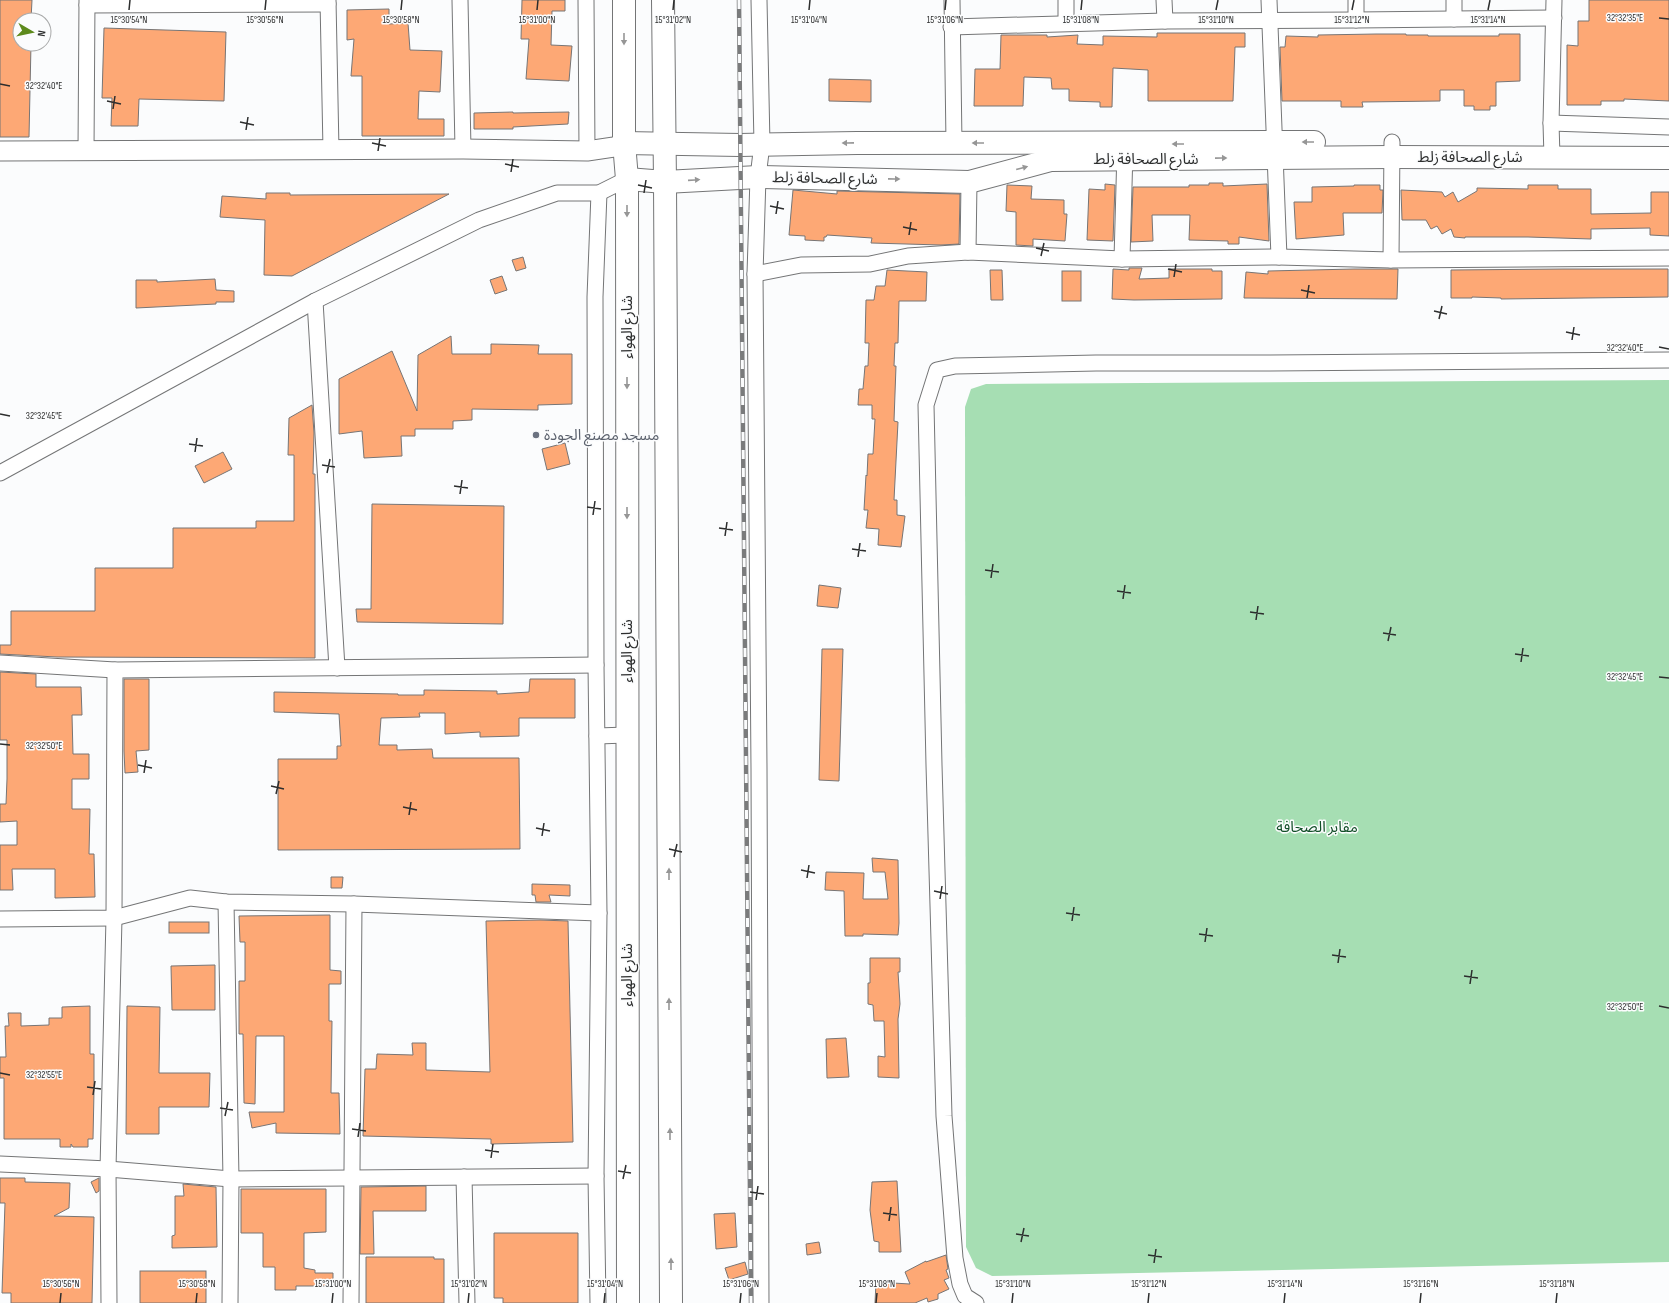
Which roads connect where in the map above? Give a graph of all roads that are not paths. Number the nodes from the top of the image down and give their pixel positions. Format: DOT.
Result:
graph roads {
  1 [pos="460,0"];
  2 [pos="586,0"];
  3 [pos="624,0"];
  4 [pos="662,0"];
  5 [pos="759,0"];
  6 [pos="952,0"];
  7 [pos="1066,0"];
  8 [pos="1164,0"];
  9 [pos="1269,0"];
  10 [pos="1356,0"];
  11 [pos="1454,0"];
  12 [pos="1554,0"];
  13 [pos="207,2"];
  14 [pos="328,2"];
  15 [pos="87,3"];
  16 [pos="1554,18"];
  17 [pos="1454,19"];
  18 [pos="1269,20"];
  19 [pos="1356,20"];
  20 [pos="1164,21"];
  21 [pos="1066,23"];
  22 [pos="951,27"];
  23 [pos="1669,127"];
  24 [pos="1552,141"];
  25 [pos="624,143"];
  26 [pos="954,143"];
  27 [pos="664,144"];
  28 [pos="762,144"];
  29 [pos="1669,144"];
  30 [pos="463,149"];
  31 [pos="331,150"];
  32 [pos="1274,150"];
  33 [pos="1392,150"];
  34 [pos="0,151"];
  35 [pos="86,151"];
  36 [pos="587,151"];
  37 [pos="1125,151"];
  38 [pos="1669,158"];
  39 [pos="758,177"];
  40 [pos="627,179"];
  41 [pos="665,182"];
  42 [pos="969,182"];
  43 [pos="599,194"];
  44 [pos="968,252"];
  45 [pos="1279,257"];
  46 [pos="1669,258"];
  47 [pos="1122,259"];
  48 [pos="1391,260"];
  49 [pos="755,274"];
  50 [pos="315,301"];
  51 [pos="1669,360"];
  52 [pos="0,473"];
  53 [pos="0,663"];
  54 [pos="596,665"];
  55 [pos="337,668"];
  56 [pos="115,670"];
  57 [pos="627,735"];
  58 [pos="597,736"];
  59 [pos="226,902"];
  60 [pos="354,904"];
  61 [pos="599,913"];
  62 [pos="114,918"];
  63 [pos="0,919"];
  64 [pos="0,1164"];
  65 [pos="108,1169"];
  66 [pos="596,1176"];
  67 [pos="464,1177"];
  68 [pos="352,1178"];
  69 [pos="231,1179"];
  70 [pos="109,1303"];
  71 [pos="230,1303"];
  72 [pos="352,1303"];
  73 [pos="467,1303"];
  74 [pos="598,1303"];
  75 [pos="628,1303"];
  76 [pos="671,1303"];
  77 [pos="760,1303"];
  78 [pos="976,1303"];
  1 -- 30 [label="street"];
  2 -- 36 [label="street"];
  3 -- 25 [label="highway, شارع الهواء, one-way"];
  4 -- 27 [label="highway"];
  5 -- 28 [label="street"];
  6 -- 22 [label="street"];
  7 -- 21 [label="street"];
  8 -- 20 [label="street"];
  9 -- 18 [label="street"];
  10 -- 19 [label="street"];
  11 -- 17 [label="street"];
  12 -- 16 [label="street"];
  13 -- 14 [label="street"];
  13 -- 15 [label="street"];
  14 -- 31 [label="street"];
  15 -- 35 [label="street"];
  16 -- 17 [label="street"];
  16 -- 24 [label="street"];
  17 -- 19 [label="street"];
  18 -- 19 [label="street"];
  18 -- 20 [label="street"];
  18 -- 32 [label="street"];
  20 -- 21 [label="street"];
  21 -- 22 [label="street"];
  22 -- 26 [label="street"];
  23 -- 24 [label="street"];
  24 -- 29 [label="highway, شارع الصحافة زلط"];
  24 -- 33 [label="highway, شارع الصحافة زلط"];
  24 -- 38 [label="highway, شارع الصحافة زلط"];
  25 -- 27 [label="highway, شارع الصحافة زلط"];
  25 -- 36 [label="street"];
  25 -- 40 [label="highway, شارع الهواء"];
  26 -- 28 [label="highway, شارع الصحافة زلط, one-way"];
  37 -- 26 [label="highway, شارع الصحافة زلط, one-way"];
  27 -- 28 [label="highway, شارع الصحافة زلط"];
  27 -- 41 [label="highway"];
  28 -- 39 [label="street"];
  30 -- 31 [label="street"];
  30 -- 36 [label="street"];
  31 -- 35 [label="street"];
  32 -- 33 [label="highway, شارع الصحافة زلط"];
  32 -- 37 [label="highway, شارع الصحافة زلط"];
  32 -- 45 [label="street"];
  33 -- 48 [label="street"];
  34 -- 35 [label="street"];
  42 -- 37 [label="highway, شارع الصحافة زلط, one-way"];
  37 -- 47 [label="street"];
  41 -- 39 [label="highway, شارع الصحافة زلط, one-way"];
  39 -- 42 [label="highway, شارع الصحافة زلط, one-way"];
  39 -- 49 [label="street"];
  40 -- 41 [label="highway, شارع الصحافة زلط"];
  40 -- 43 [label="street"];
  40 -- 57 [label="highway, شارع الهواء, one-way"];
  76 -- 41 [label="highway, one-way"];
  42 -- 44 [label="street"];
  43 -- 50 [label="street"];
  43 -- 54 [label="street"];
  44 -- 47 [label="street"];
  44 -- 49 [label="street"];
  45 -- 47 [label="street"];
  45 -- 48 [label="street"];
  46 -- 48 [label="street"];
  49 -- 77 [label="street"];
  50 -- 52 [label="street"];
  50 -- 55 [label="street"];
  51 -- 78 [label="street"];
  53 -- 56 [label="street"];
  54 -- 55 [label="street"];
  54 -- 58 [label="street"];
  55 -- 56 [label="street"];
  56 -- 62 [label="street"];
  57 -- 58 [label="street"];
  57 -- 75 [label="highway, شارع الهواء"];
  58 -- 61 [label="street"];
  59 -- 60 [label="street"];
  59 -- 62 [label="street"];
  59 -- 69 [label="street"];
  60 -- 61 [label="street"];
  60 -- 68 [label="street"];
  61 -- 66 [label="street"];
  62 -- 63 [label="street"];
  62 -- 65 [label="street"];
  64 -- 65 [label="street"];
  65 -- 69 [label="street"];
  65 -- 70 [label="street"];
  66 -- 67 [label="street"];
  66 -- 74 [label="street"];
  67 -- 68 [label="street"];
  67 -- 73 [label="street"];
  68 -- 69 [label="street"];
  68 -- 72 [label="street"];
  69 -- 71 [label="street"];
}
